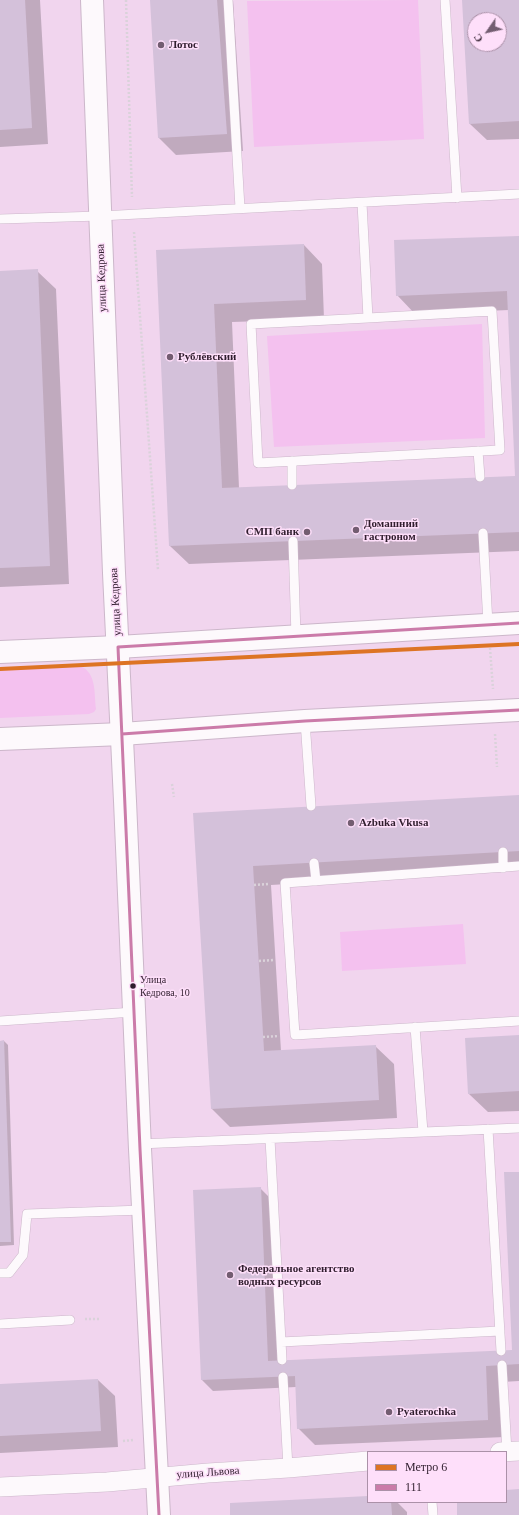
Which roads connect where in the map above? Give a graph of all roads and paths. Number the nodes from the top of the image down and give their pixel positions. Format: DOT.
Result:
graph roads {
  1 [pos="92,0"];
  2 [pos="126,0"];
  3 [pos="228,0"];
  4 [pos="445,0"];
  5 [pos="519,194"];
  6 [pos="457,198"];
  7 [pos="362,203"];
  8 [pos="240,208"];
  9 [pos="133,214"];
  10 [pos="100,216"];
  11 [pos="0,219"];
  12 [pos="368,318"];
  13 [pos="478,451"];
  14 [pos="292,461"];
  15 [pos="480,478"];
  16 [pos="292,485"];
  17 [pos="483,533"];
  18 [pos="293,541"];
  19 [pos="158,570"];
  20 [pos="519,623"];
  21 [pos="488,624"];
  22 [pos="296,636"];
  23 [pos="118,647"];
  24 [pos="0,652"];
  25 [pos="495,710"];
  26 [pos="519,710"];
  27 [pos="305,721"];
  28 [pos="122,734"];
  29 [pos="0,739"];
  30 [pos="496,767"];
  31 [pos="172,784"];
  32 [pos="174,798"];
  33 [pos="311,806"];
  34 [pos="502,852"];
  35 [pos="314,863"];
  36 [pos="519,866"];
  37 [pos="503,868"];
  38 [pos="316,881"];
  39 [pos="134,1012"];
  40 [pos="0,1021"];
  41 [pos="519,1021"];
  42 [pos="415,1027"];
  43 [pos="519,1128"];
  44 [pos="488,1129"];
  45 [pos="423,1132"];
  46 [pos="270,1139"];
  47 [pos="139,1144"];
  48 [pos="143,1210"];
  49 [pos="0,1273"];
  50 [pos="70,1320"];
  51 [pos="0,1324"];
  52 [pos="500,1331"];
  53 [pos="281,1342"];
  54 [pos="501,1350"];
  55 [pos="282,1360"];
  56 [pos="502,1365"];
  57 [pos="283,1377"];
  58 [pos="509,1452"];
  59 [pos="367,1461"];
  60 [pos="288,1468"];
  61 [pos="158,1477"];
  62 [pos="0,1487"];
  63 [pos="432,1503"];
  64 [pos="159,1515"];
  65 [pos="433,1515"];
  1 -- 10 [label="street, улица Кедрова"];
  2 -- 9 [label="path"];
  3 -- 8 [label="lane"];
  4 -- 6 [label="lane"];
  5 -- 6 [label="lane"];
  6 -- 7 [label="lane"];
  7 -- 8 [label="lane"];
  7 -- 12 [label="lane"];
  8 -- 9 [label="lane"];
  9 -- 10 [label="lane"];
  9 -- 19 [label="path"];
  10 -- 11 [label="lane"];
  10 -- 23 [label="street, улица Кедрова"];
  12 -- 13 [label="lane"];
  12 -- 14 [label="lane"];
  13 -- 14 [label="lane"];
  13 -- 15 [label="lane"];
  14 -- 16 [label="lane"];
  17 -- 21 [label="lane"];
  18 -- 22 [label="lane"];
  20 -- 21 [label="street"];
  21 -- 22 [label="street"];
  21 -- 25 [label="path"];
  22 -- 23 [label="street"];
  23 -- 24 [label="street"];
  23 -- 28 [label="street, улица Кедрова"];
  25 -- 26 [label="street"];
  25 -- 27 [label="street"];
  25 -- 30 [label="path"];
  27 -- 28 [label="street"];
  27 -- 33 [label="lane"];
  28 -- 29 [label="street"];
  28 -- 39 [label="street, улица Кедрова"];
  31 -- 32 [label="path"];
  34 -- 37 [label="lane"];
  35 -- 38 [label="lane"];
  36 -- 37 [label="lane"];
  37 -- 38 [label="lane"];
  38 -- 42 [label="lane"];
  39 -- 40 [label="lane"];
  39 -- 47 [label="street, улица Кедрова"];
  41 -- 42 [label="lane"];
  42 -- 45 [label="lane"];
  43 -- 44 [label="lane"];
  44 -- 45 [label="lane"];
  44 -- 52 [label="lane"];
  45 -- 46 [label="lane"];
  46 -- 47 [label="lane"];
  46 -- 53 [label="lane"];
  47 -- 48 [label="street, улица Кедрова"];
  48 -- 49 [label="lane"];
  48 -- 61 [label="street, улица Кедрова"];
  50 -- 51 [label="lane"];
  52 -- 53 [label="lane"];
  52 -- 54 [label="lane"];
  53 -- 55 [label="lane"];
  56 -- 58 [label="lane"];
  57 -- 60 [label="lane"];
  59 -- 60 [label="street, улица Львова"];
  60 -- 61 [label="street, улица Львова"];
  61 -- 62 [label="street, улица Львова"];
  61 -- 64 [label="street, улица Кедрова"];
  63 -- 65 [label="lane"];
}
